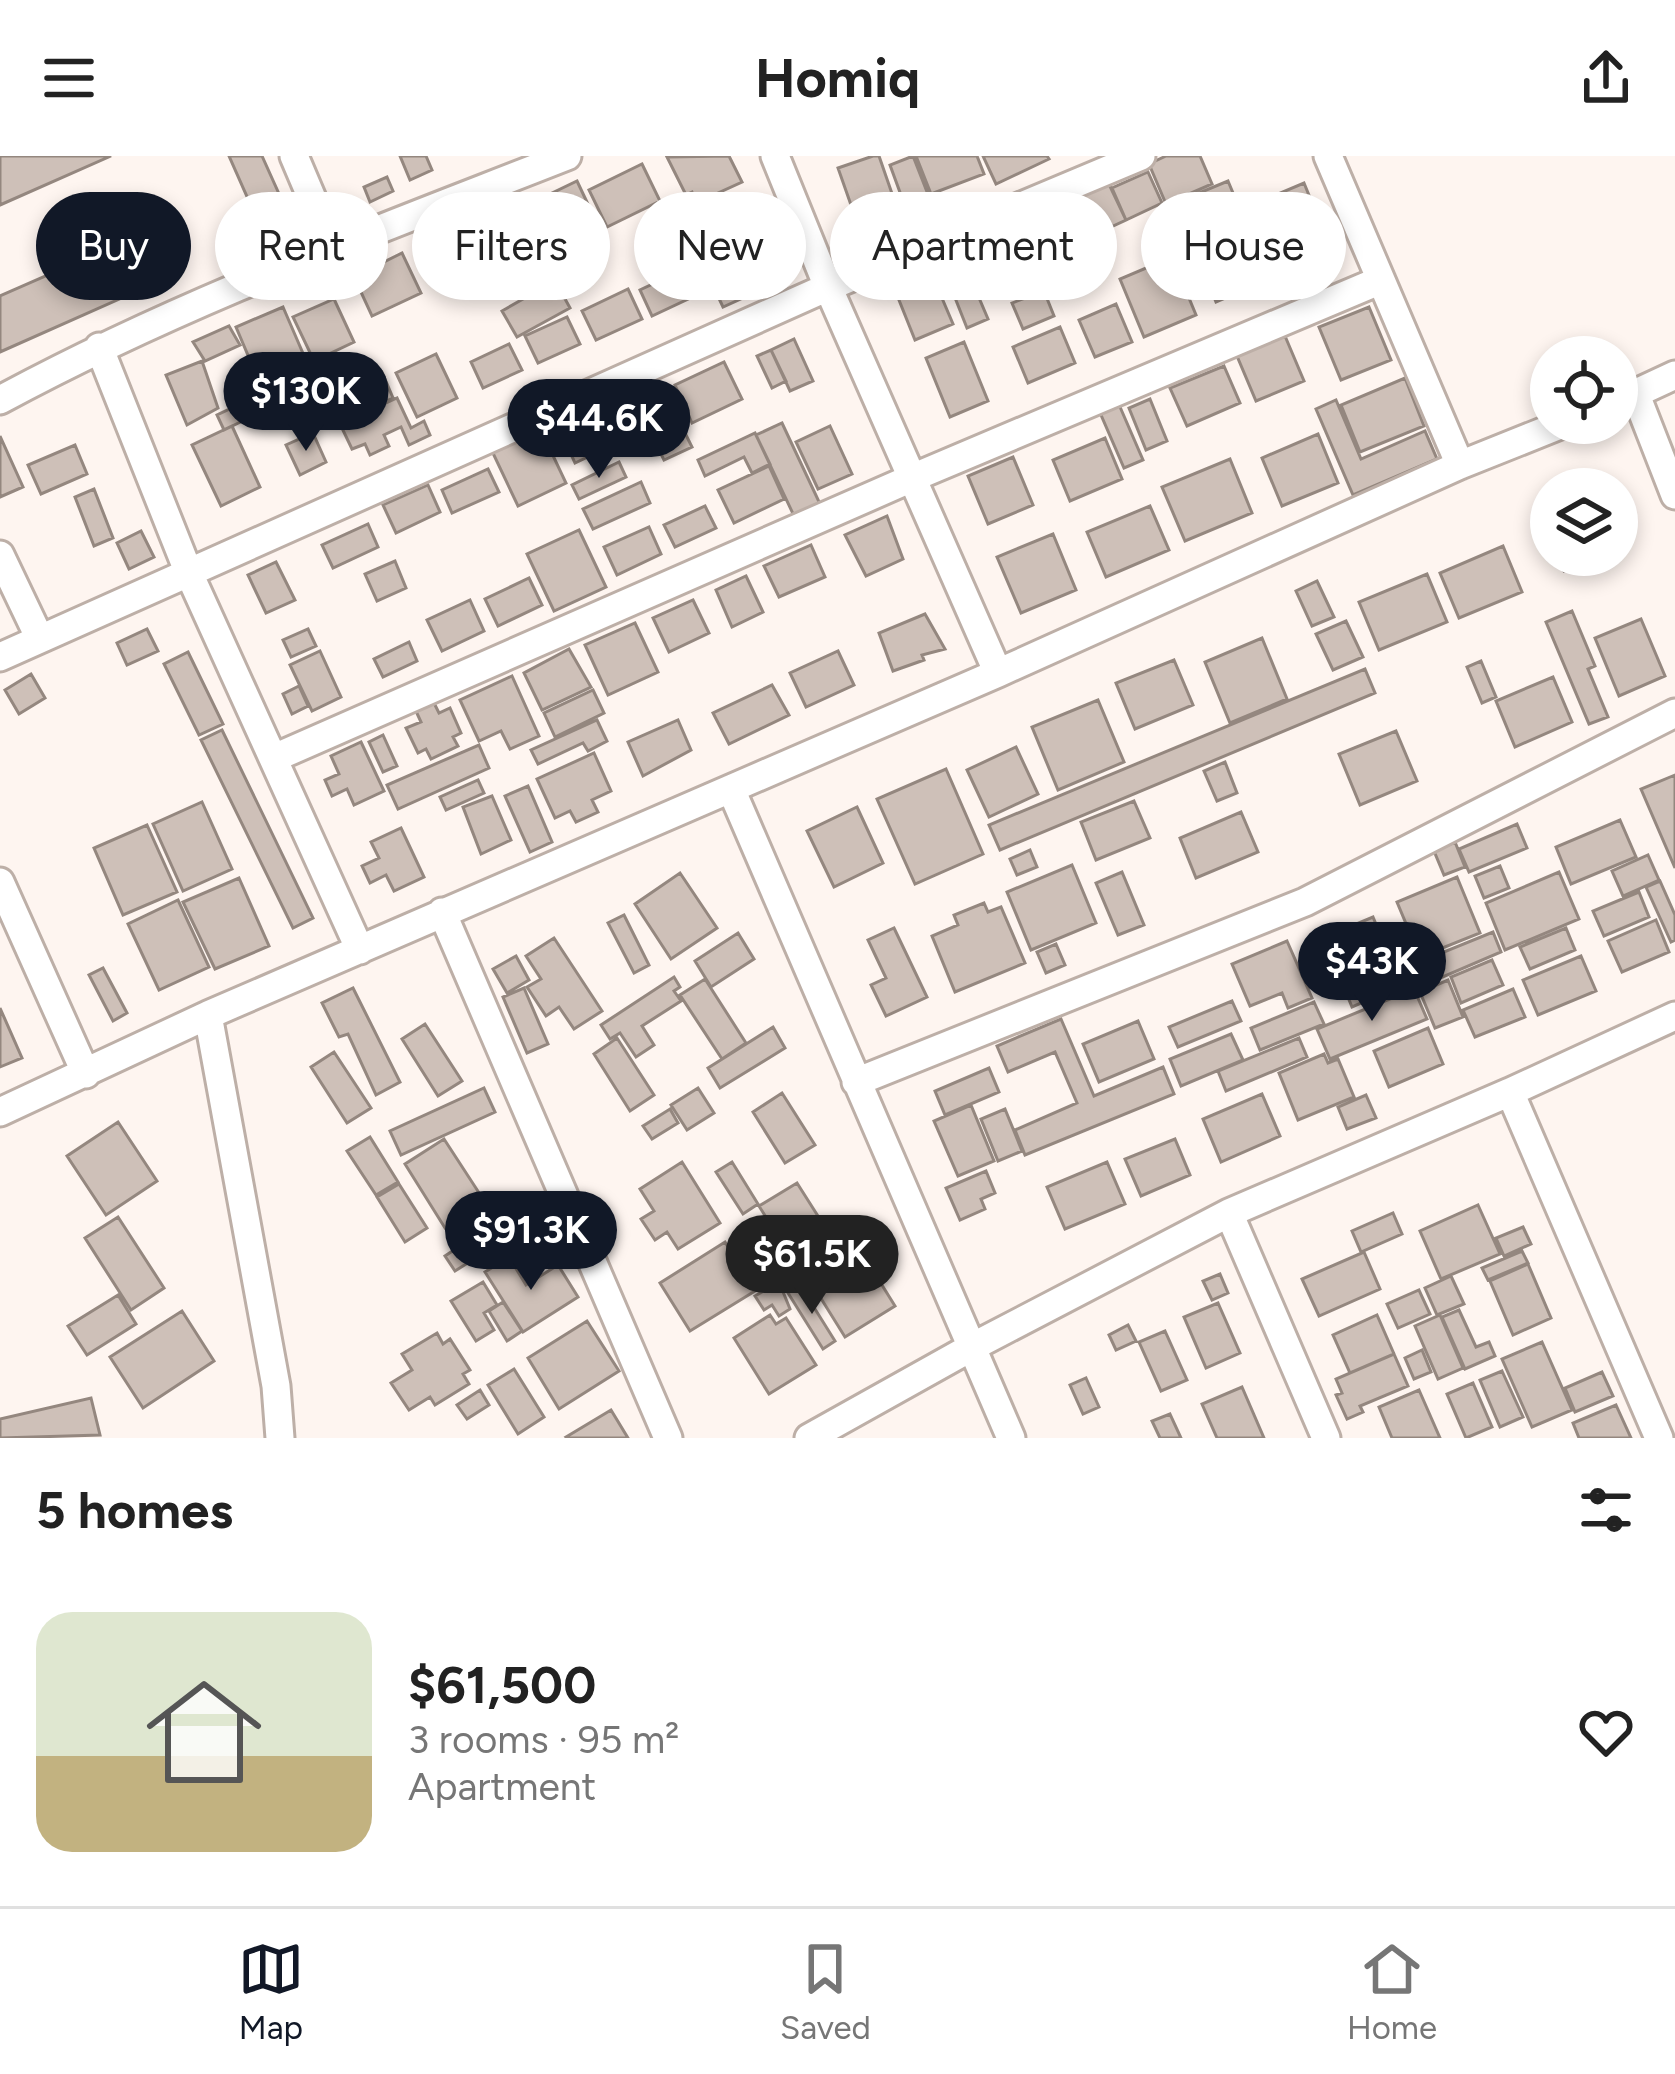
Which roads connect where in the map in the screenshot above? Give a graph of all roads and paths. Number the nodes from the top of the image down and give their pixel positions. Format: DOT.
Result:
graph roads {
  1 [pos="294,156"];
  2 [pos="567,156"];
  3 [pos="775,156"];
  4 [pos="1141,156"];
  5 [pos="1328,156"];
  6 [pos="309,192"];
  7 [pos="388,226"];
  8 [pos="1381,280"];
  9 [pos="828,287"];
  10 [pos="215,298"];
  11 [pos="99,347"];
  12 [pos="1675,375"];
  13 [pos="1638,393"];
  14 [pos="0,400"];
  15 [pos="1638,420"];
  16 [pos="1530,437"];
  17 [pos="1460,465"];
  18 [pos="912,478"];
  19 [pos="1675,495"];
  20 [pos="0,555"];
  21 [pos="188,571"];
  22 [pos="40,639"];
  23 [pos="0,657"];
  24 [pos="998,674"];
  25 [pos="1675,713"];
  26 [pos="274,758"];
  27 [pos="731,789"];
  28 [pos="0,882"];
  29 [pos="442,912"];
  30 [pos="360,950"];
  31 [pos="208,1015"];
  32 [pos="1675,1016"];
  33 [pos="86,1074"];
  34 [pos="856,1082"];
  35 [pos="1510,1093"];
  36 [pos="0,1112"];
  37 [pos="1229,1213"];
  38 [pos="972,1347"];
  39 [pos="280,1438"];
  40 [pos="668,1438"];
  41 [pos="809,1438"];
  42 [pos="1011,1438"];
  43 [pos="1326,1438"];
  44 [pos="1659,1438"];
  1 -- 6 [label="street"];
  2 -- 7 [label="street"];
  3 -- 9 [label="street"];
  4 -- 9 [label="street"];
  5 -- 8 [label="street"];
  8 -- 17 [label="street"];
  8 -- 18 [label="street"];
  9 -- 18 [label="street"];
  9 -- 21 [label="street"];
  10 -- 11 [label="street"];
  11 -- 14 [label="street"];
  11 -- 21 [label="street"];
  12 -- 13 [label="street"];
  15 -- 19 [label="street"];
  16 -- 17 [label="street"];
  17 -- 24 [label="street"];
  18 -- 24 [label="street"];
  18 -- 26 [label="street"];
  20 -- 22 [label="street"];
  21 -- 22 [label="street"];
  21 -- 26 [label="street"];
  22 -- 23 [label="street"];
  24 -- 27 [label="street"];
  25 -- 34 [label="street"];
  26 -- 30 [label="street"];
  27 -- 29 [label="street"];
  27 -- 34 [label="street"];
  28 -- 33 [label="street"];
  29 -- 30 [label="street"];
  29 -- 40 [label="street"];
  30 -- 31 [label="street"];
  31 -- 33 [label="street"];
  31 -- 39 [label="street"];
  32 -- 35 [label="street"];
  33 -- 36 [label="street"];
  34 -- 38 [label="street"];
  35 -- 37 [label="street"];
  35 -- 44 [label="street"];
  37 -- 38 [label="street"];
  37 -- 43 [label="street"];
  38 -- 41 [label="street"];
  38 -- 42 [label="street"];
}
